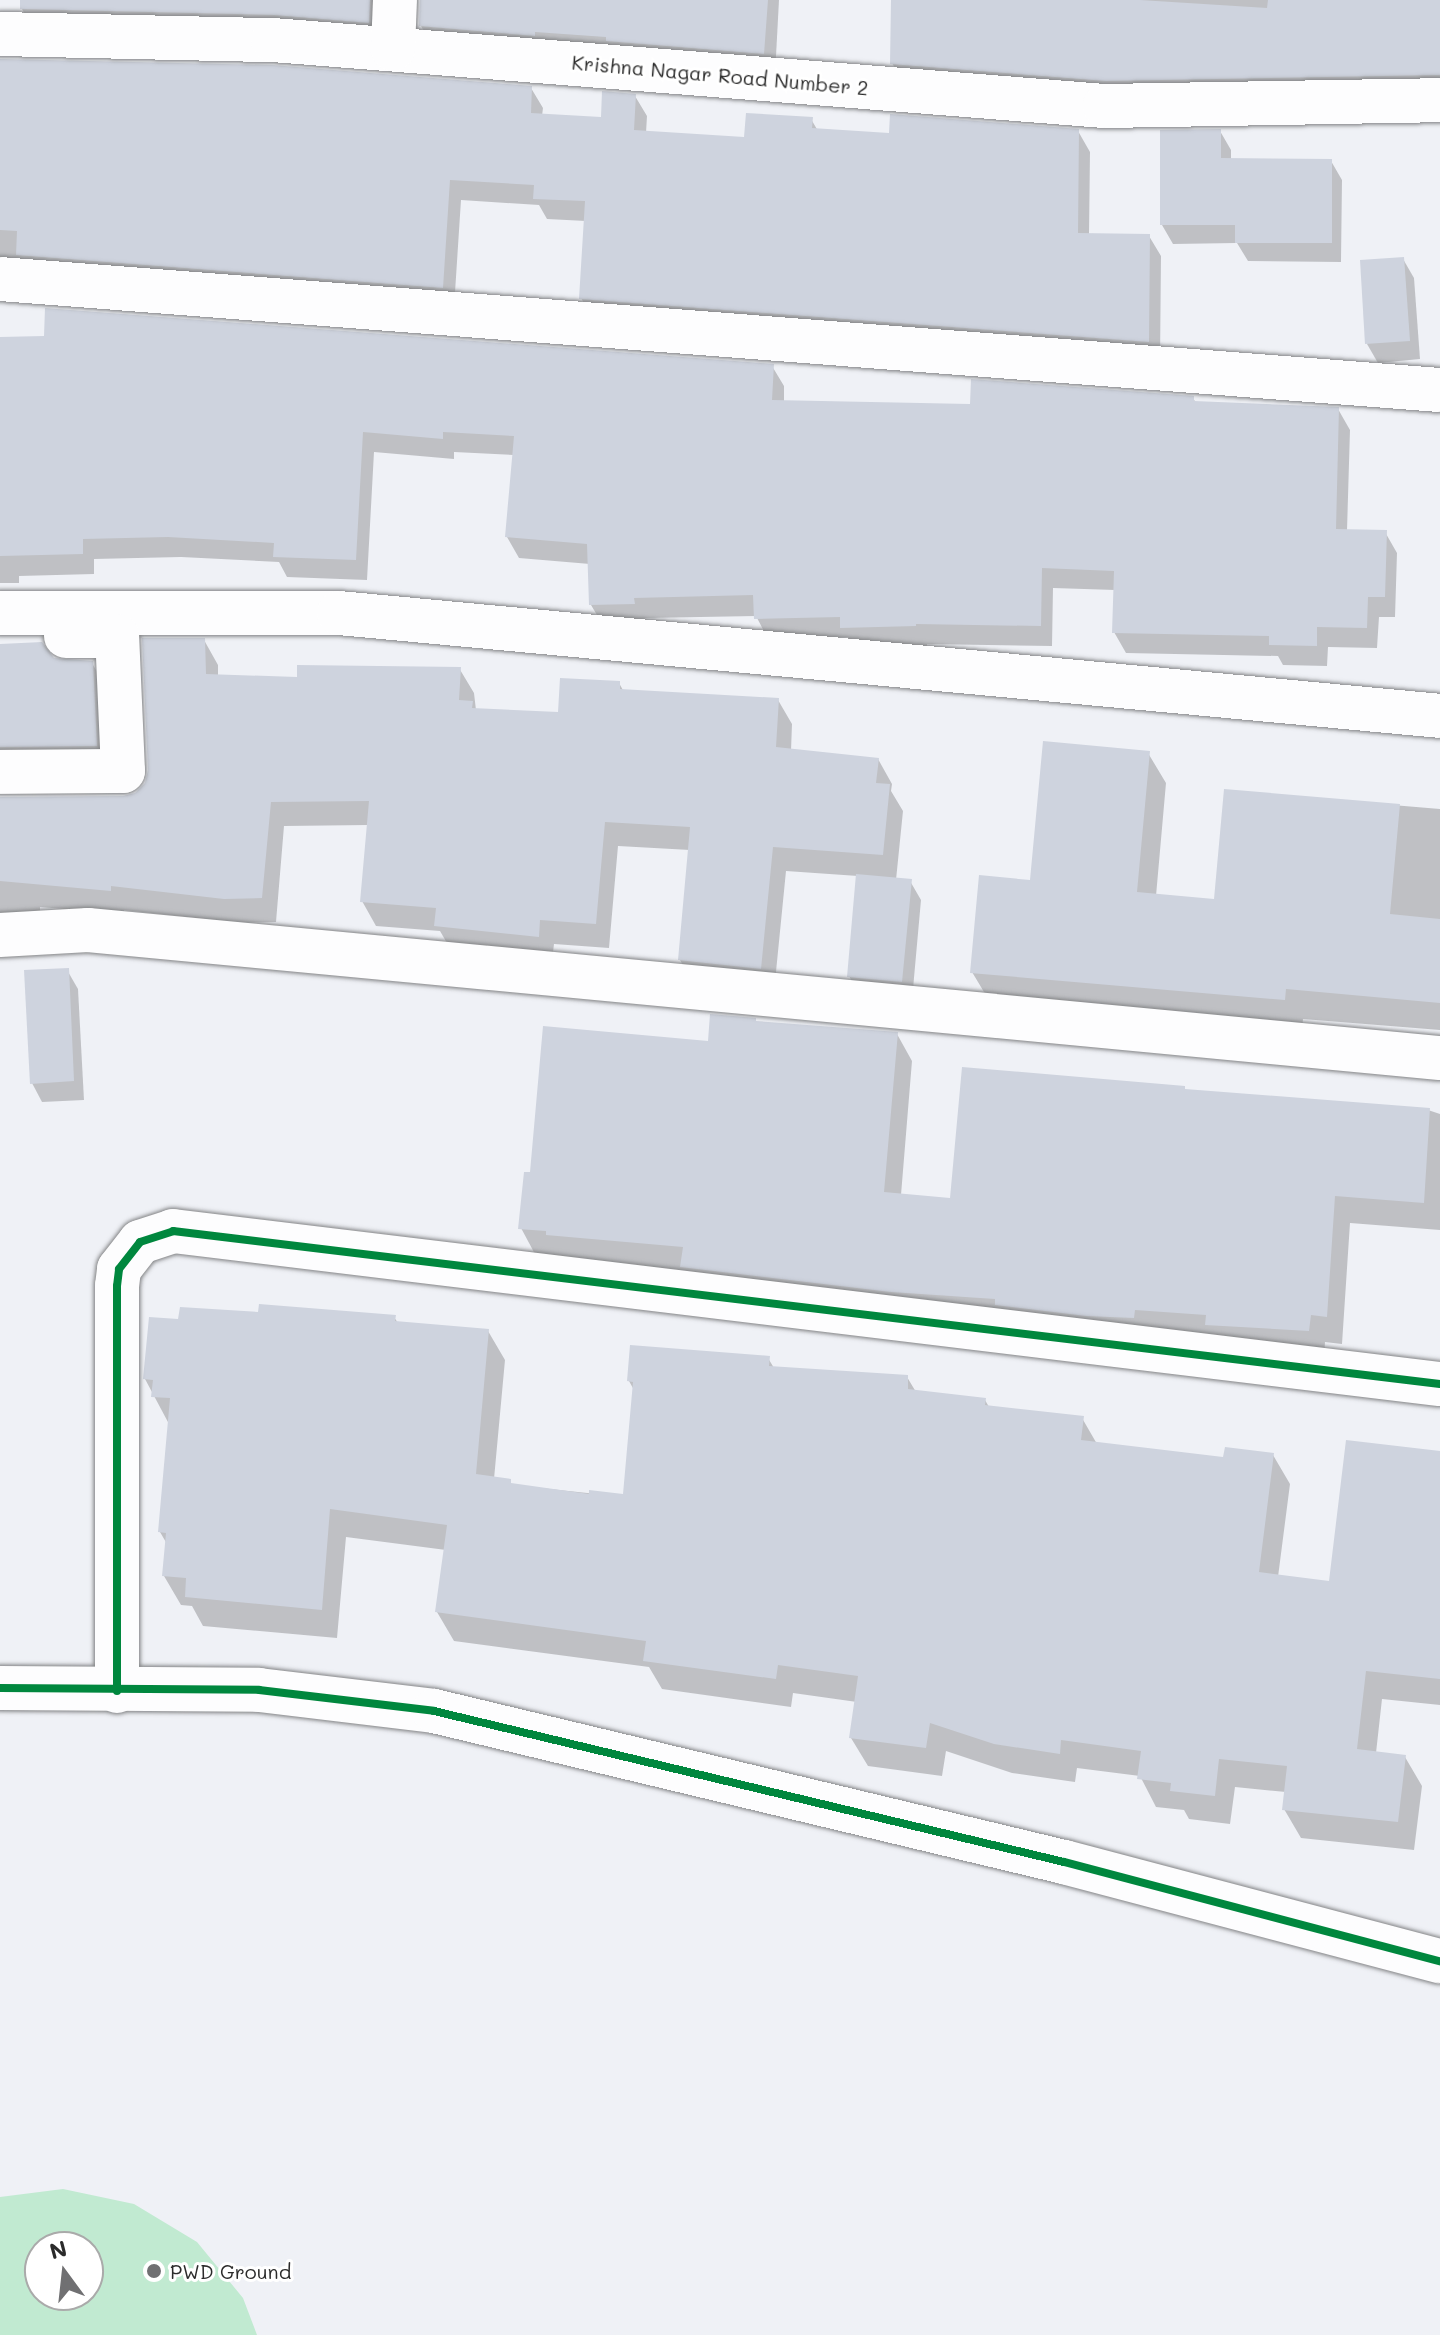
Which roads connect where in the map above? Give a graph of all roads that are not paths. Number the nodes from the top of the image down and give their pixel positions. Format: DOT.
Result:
graph roads {
  1 [pos="395,0"];
  2 [pos="0,34"];
  3 [pos="393,49"];
  4 [pos="1440,100"];
  5 [pos="0,279"];
  6 [pos="1440,390"];
  7 [pos="0,613"];
  8 [pos="0,628"];
  9 [pos="0,635"];
  10 [pos="1440,716"];
  11 [pos="0,772"];
  12 [pos="0,935"];
  13 [pos="1440,1058"];
  14 [pos="1440,1384"];
  15 [pos="0,1688"];
  16 [pos="117,1691"];
  17 [pos="1440,1961"];
  1 -- 3 [label="street"];
  2 -- 3 [label="street, Krishna Nagar Road Number 2"];
  3 -- 4 [label="street, Krishna Nagar Road Number 2"];
  5 -- 6 [label="street"];
  7 -- 8 [label="street"];
  7 -- 10 [label="street"];
  9 -- 11 [label="street"];
  12 -- 13 [label="street"];
  14 -- 16 [label="street"];
  15 -- 16 [label="street"];
  16 -- 17 [label="street"];
}
